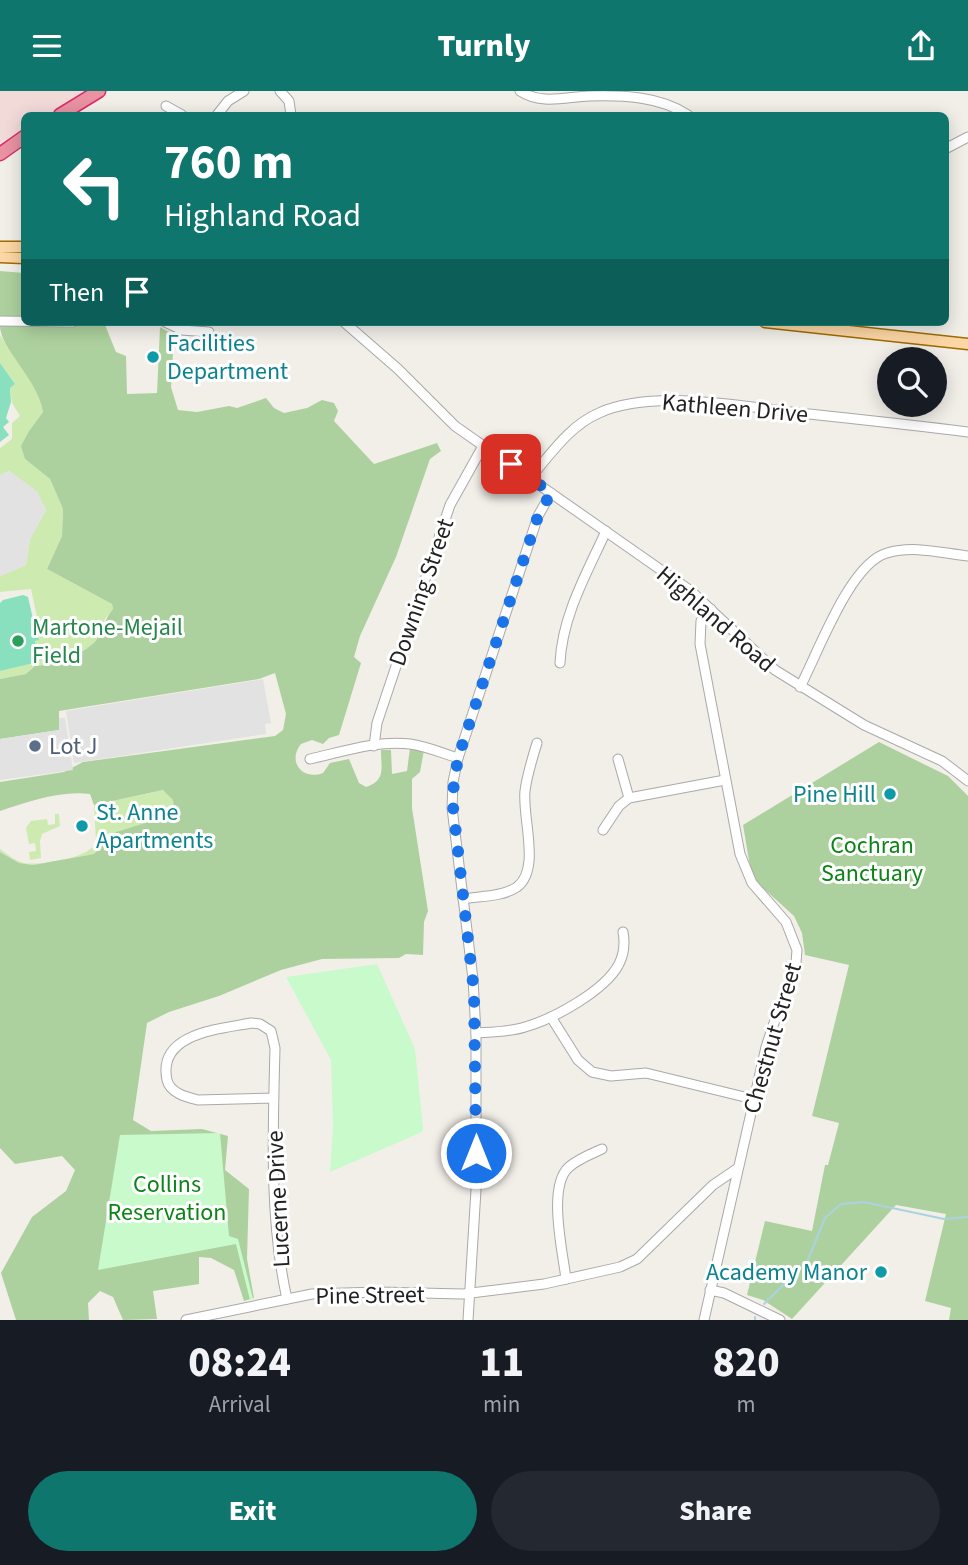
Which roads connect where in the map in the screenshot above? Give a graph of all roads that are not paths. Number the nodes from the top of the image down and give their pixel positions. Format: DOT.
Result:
graph roads {
  1 [pos="99,91"];
  2 [pos="244,91"];
  3 [pos="280,91"];
  4 [pos="520,91"];
  5 [pos="166,106"];
  6 [pos="65,112"];
  7 [pos="177,112"];
  8 [pos="219,112"];
  9 [pos="291,112"];
  10 [pos="682,112"];
  11 [pos="968,137"];
  12 [pos="21,139"];
  13 [pos="949,147"];
  14 [pos="0,154"];
  15 [pos="0,247"];
  16 [pos="21,247"];
  17 [pos="0,257"];
  18 [pos="21,258"];
  19 [pos="0,321"];
  20 [pos="21,321"];
  21 [pos="174,326"];
  22 [pos="349,326"];
  23 [pos="802,326"];
  24 [pos="209,332"];
  25 [pos="968,344"];
  26 [pos="968,432"];
  27 [pos="484,446"];
  28 [pos="530,478"];
  29 [pos="551,493"];
  30 [pos="606,531"];
  31 [pos="968,555"];
  32 [pos="711,609"];
  33 [pos="560,663"];
  34 [pos="800,687"];
  35 [pos="537,743"];
  36 [pos="374,745"];
  37 [pos="458,758"];
  38 [pos="310,759"];
  39 [pos="618,759"];
  40 [pos="725,780"];
  41 [pos="968,781"];
  42 [pos="629,798"];
  43 [pos="603,830"];
  44 [pos="463,899"];
  45 [pos="623,932"];
  46 [pos="551,1017"];
  47 [pos="476,1033"];
  48 [pos="274,1098"];
  49 [pos="753,1099"];
  50 [pos="602,1149"];
  51 [pos="738,1168"];
  52 [pos="566,1279"];
  53 [pos="710,1290"];
  54 [pos="471,1293"];
  55 [pos="287,1299"];
  56 [pos="187,1320"];
  57 [pos="468,1320"];
  58 [pos="704,1320"];
  59 [pos="780,1320"];
  1 -- 6 [label="highway"];
  2 -- 8 [label="street"];
  3 -- 9 [label="street"];
  4 -- 10 [label="street"];
  5 -- 7 [label="street"];
  11 -- 13 [label="street"];
  12 -- 14 [label="highway"];
  15 -- 16 [label="main road"];
  17 -- 18 [label="main road"];
  19 -- 20 [label="street"];
  21 -- 24 [label="street"];
  22 -- 27 [label="street, Highland Road"];
  23 -- 25 [label="main road"];
  26 -- 28 [label="street, Kathleen Drive"];
  27 -- 28 [label="street, Highland Road"];
  27 -- 36 [label="street, Downing Street"];
  28 -- 29 [label="street, Highland Road"];
  29 -- 30 [label="street, Highland Road"];
  29 -- 37 [label="street"];
  30 -- 32 [label="street, Highland Road"];
  30 -- 33 [label="street"];
  31 -- 34 [label="street"];
  32 -- 34 [label="street, Highland Road"];
  32 -- 40 [label="street, Chestnut Street"];
  34 -- 41 [label="street, Highland Road"];
  35 -- 44 [label="street"];
  36 -- 37 [label="street"];
  36 -- 38 [label="street"];
  37 -- 44 [label="street"];
  39 -- 42 [label="street"];
  40 -- 42 [label="street"];
  40 -- 49 [label="street, Chestnut Street"];
  42 -- 43 [label="street"];
  44 -- 47 [label="street"];
  45 -- 46 [label="street"];
  46 -- 47 [label="street"];
  46 -- 49 [label="street"];
  47 -- 54 [label="street"];
  48 -- 48 [label="street, Lucerne Drive"];
  48 -- 55 [label="street, Lucerne Drive"];
  49 -- 51 [label="street, Chestnut Street"];
  50 -- 52 [label="street"];
  51 -- 52 [label="street, Pine Street"];
  51 -- 53 [label="street, Chestnut Street"];
  52 -- 54 [label="street, Pine Street"];
  53 -- 58 [label="street, Chestnut Street"];
  53 -- 59 [label="street"];
  54 -- 55 [label="street, Pine Street"];
  54 -- 57 [label="street"];
  55 -- 56 [label="street, Pine Street"];
}
